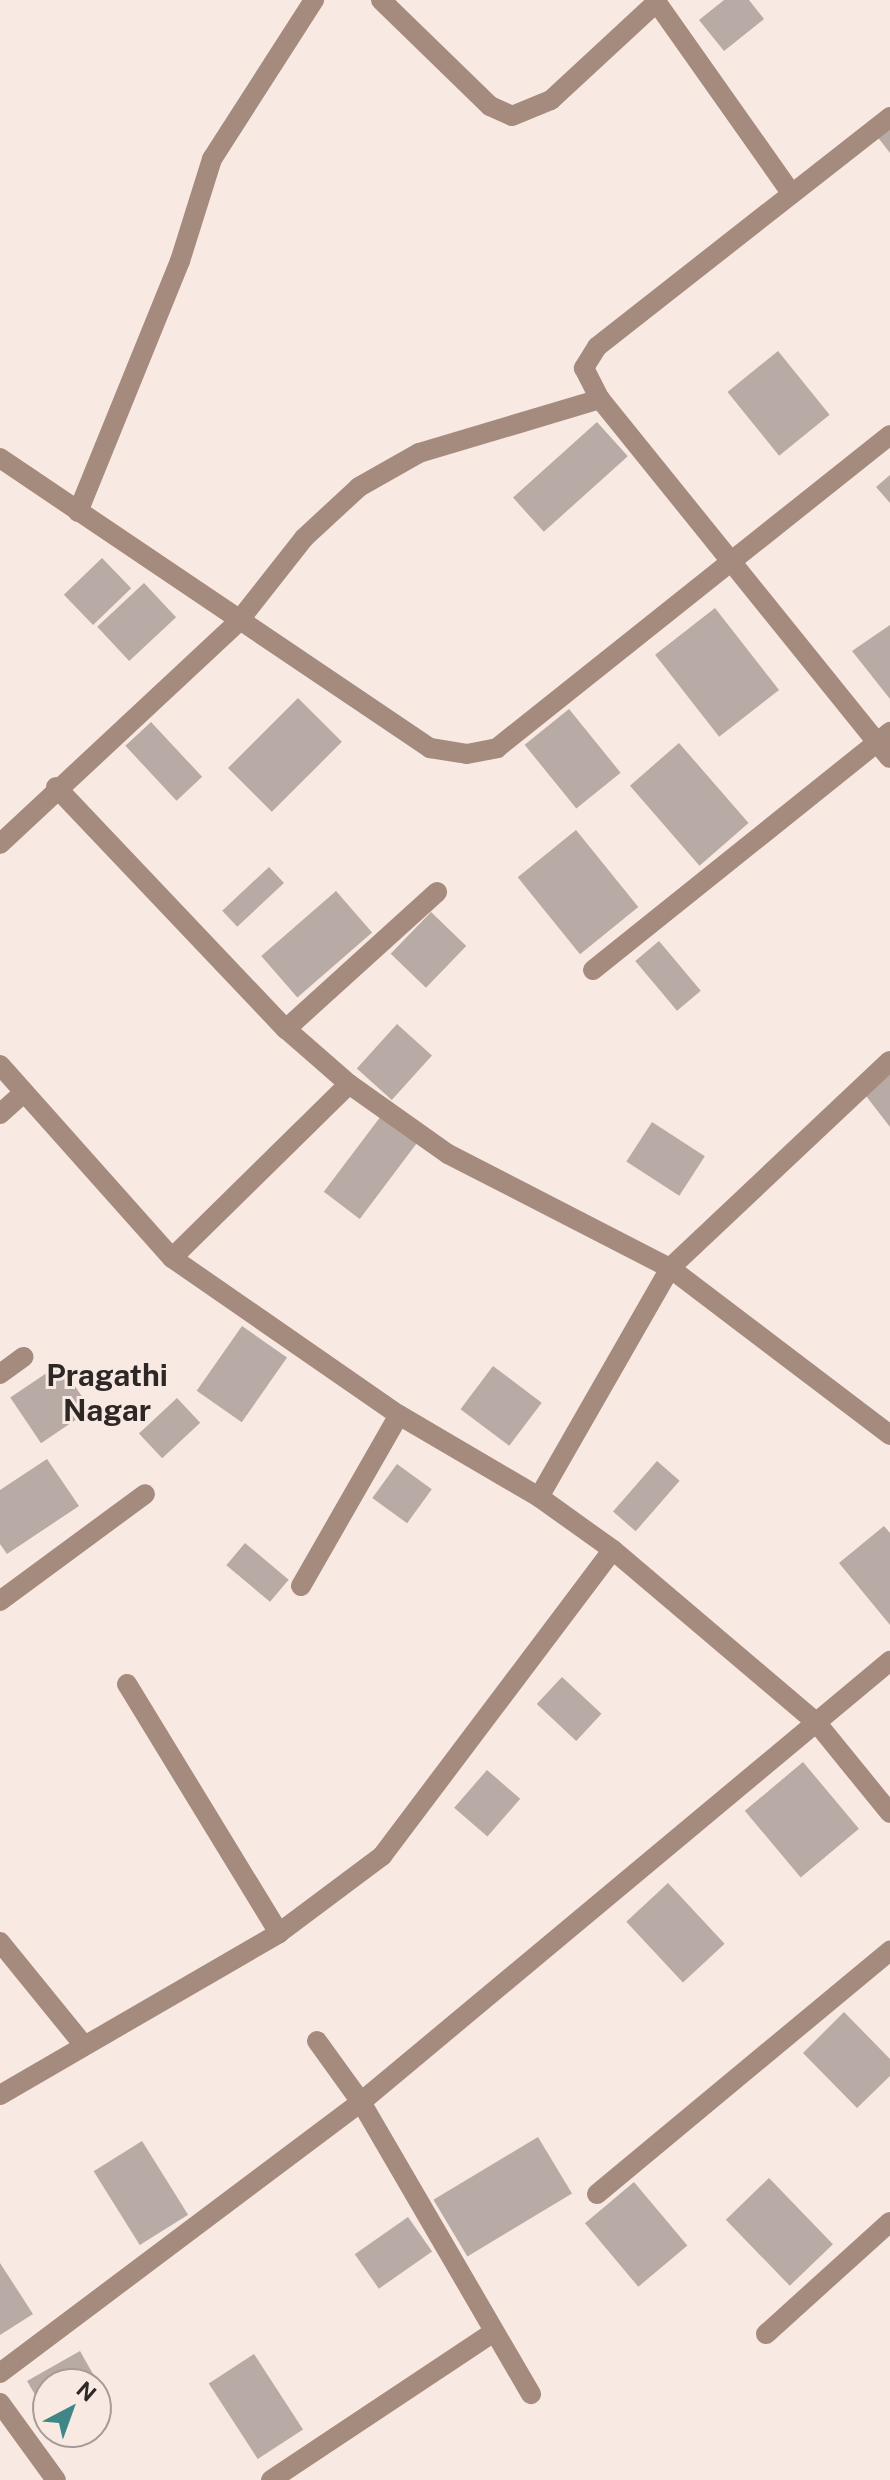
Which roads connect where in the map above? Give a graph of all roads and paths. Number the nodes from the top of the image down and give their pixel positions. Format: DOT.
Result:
graph roads {
  1 [pos="314,0"];
  2 [pos="381,0"];
  3 [pos="656,1"];
  4 [pos="890,117"];
  5 [pos="792,194"];
  6 [pos="600,399"];
  7 [pos="890,435"];
  8 [pos="0,458"];
  9 [pos="78,512"];
  10 [pos="728,560"];
  11 [pos="238,622"];
  12 [pos="886,744"];
  13 [pos="56,787"];
  14 [pos="0,844"];
  15 [pos="437,892"];
  16 [pos="593,970"];
  17 [pos="286,1029"];
  18 [pos="890,1061"];
  19 [pos="0,1065"];
  20 [pos="349,1084"];
  21 [pos="23,1093"];
  22 [pos="0,1114"];
  23 [pos="172,1258"];
  24 [pos="670,1268"];
  25 [pos="23,1357"];
  26 [pos="0,1374"];
  27 [pos="399,1415"];
  28 [pos="890,1435"];
  29 [pos="145,1494"];
  30 [pos="539,1497"];
  31 [pos="613,1550"];
  32 [pos="301,1586"];
  33 [pos="2,1595"];
  34 [pos="890,1661"];
  35 [pos="127,1684"];
  36 [pos="816,1722"];
  37 [pos="890,1813"];
  38 [pos="279,1933"];
  39 [pos="0,1942"];
  40 [pos="890,1951"];
  41 [pos="317,2041"];
  42 [pos="83,2044"];
  43 [pos="0,2095"];
  44 [pos="361,2102"];
  45 [pos="597,2194"];
  46 [pos="890,2222"];
  47 [pos="492,2333"];
  48 [pos="766,2334"];
  49 [pos="0,2373"];
  50 [pos="531,2394"];
  51 [pos="0,2403"];
  52 [pos="56,2480"];
  53 [pos="271,2480"];
  1 -- 9 [label="street"];
  2 -- 3 [label="street"];
  3 -- 5 [label="street"];
  4 -- 5 [label="street"];
  5 -- 6 [label="street"];
  6 -- 10 [label="street"];
  6 -- 11 [label="street"];
  7 -- 10 [label="street"];
  8 -- 9 [label="street"];
  9 -- 11 [label="street"];
  10 -- 11 [label="street"];
  10 -- 12 [label="street"];
  11 -- 13 [label="street"];
  12 -- 16 [label="street"];
  13 -- 14 [label="street"];
  13 -- 17 [label="street"];
  15 -- 17 [label="street"];
  17 -- 20 [label="street"];
  18 -- 24 [label="street"];
  19 -- 21 [label="street"];
  20 -- 23 [label="street"];
  20 -- 24 [label="street"];
  21 -- 22 [label="street"];
  21 -- 23 [label="street"];
  23 -- 27 [label="street"];
  24 -- 28 [label="street"];
  24 -- 30 [label="street"];
  25 -- 26 [label="street"];
  27 -- 30 [label="street"];
  27 -- 32 [label="street"];
  29 -- 33 [label="street"];
  30 -- 31 [label="street"];
  31 -- 36 [label="street"];
  31 -- 38 [label="street"];
  34 -- 36 [label="street"];
  35 -- 38 [label="street"];
  36 -- 37 [label="street"];
  36 -- 44 [label="street"];
  38 -- 42 [label="street"];
  39 -- 42 [label="street"];
  40 -- 45 [label="street"];
  41 -- 44 [label="street"];
  42 -- 43 [label="street"];
  44 -- 47 [label="street"];
  44 -- 49 [label="street"];
  46 -- 48 [label="street"];
  47 -- 50 [label="street"];
  47 -- 53 [label="street"];
  51 -- 52 [label="street"];
}
